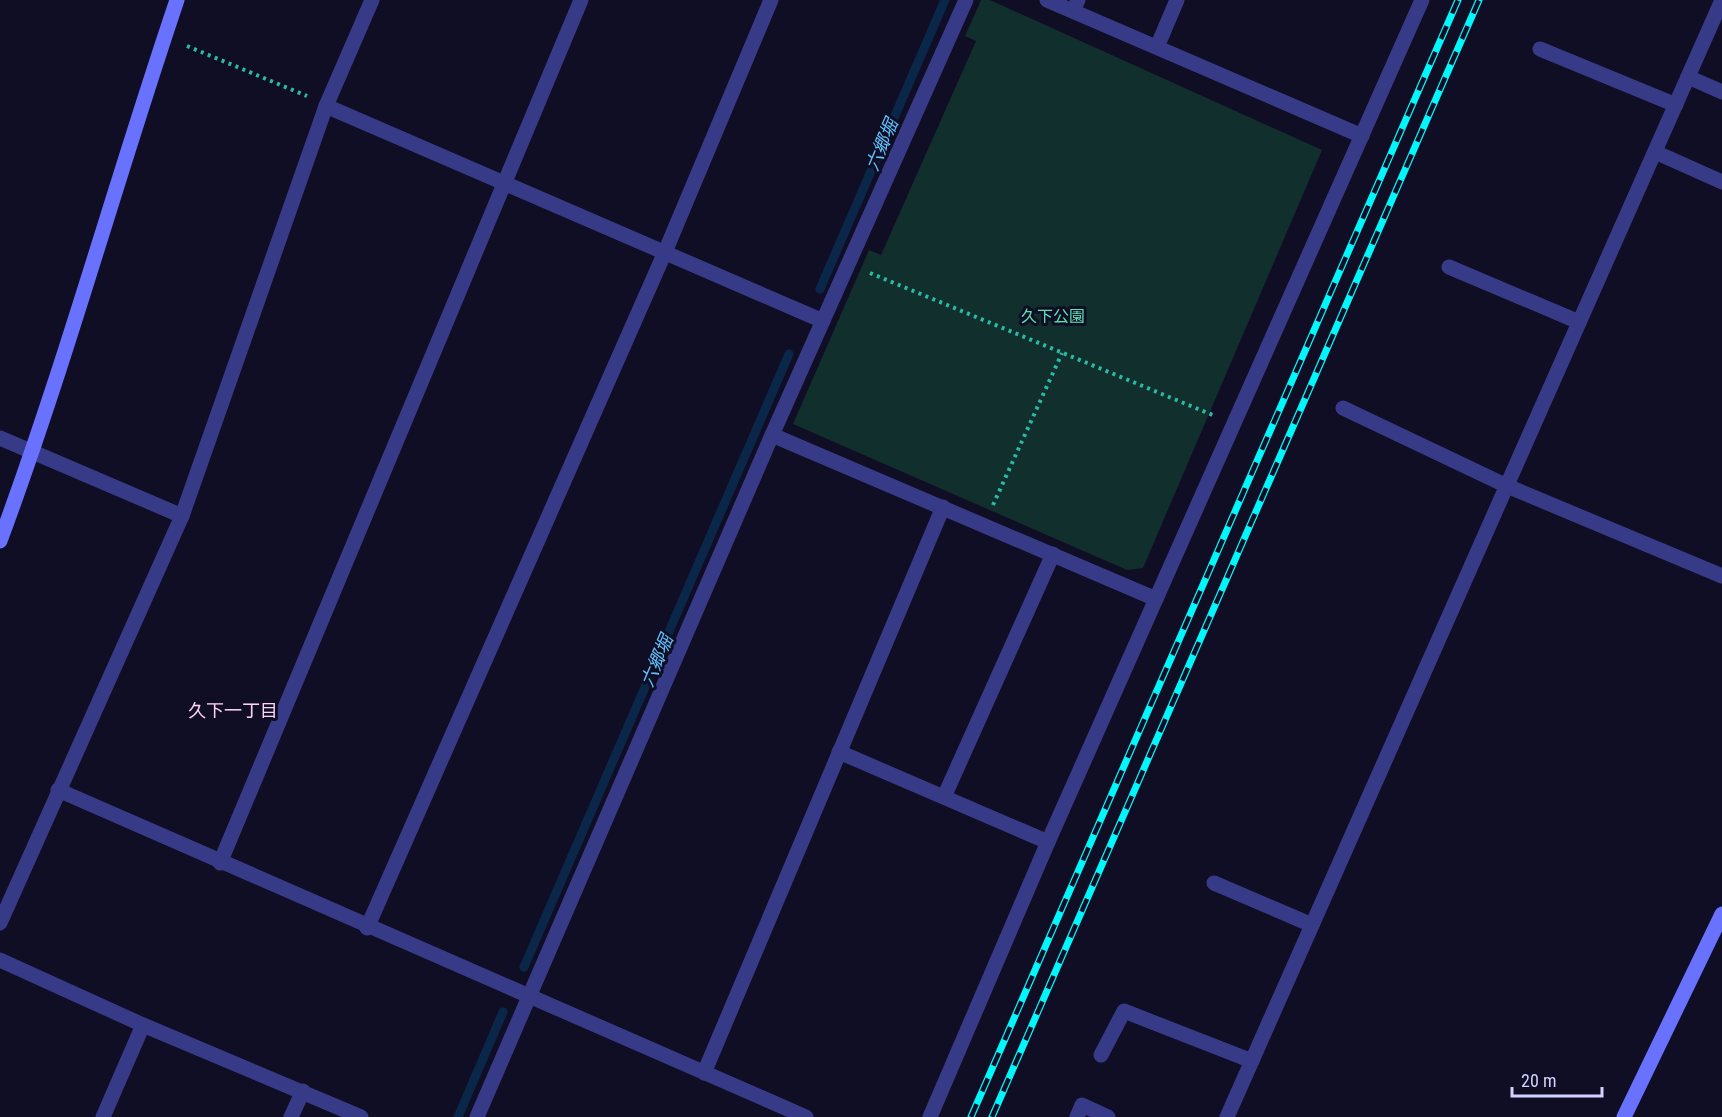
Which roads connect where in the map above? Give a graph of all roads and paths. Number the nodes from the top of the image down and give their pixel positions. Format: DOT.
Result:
graph roads {
  1 [pos="177,0"];
  2 [pos="372,0"];
  3 [pos="581,0"];
  4 [pos="771,0"];
  5 [pos="966,0"];
  6 [pos="1047,0"];
  7 [pos="1176,0"];
  8 [pos="1422,0"];
  9 [pos="1722,0"];
  10 [pos="1076,6"];
  11 [pos="187,46"];
  12 [pos="1156,47"];
  13 [pos="1540,49"];
  14 [pos="1688,77"];
  15 [pos="1722,92"];
  16 [pos="1676,105"];
  17 [pos="326,106"];
  18 [pos="1362,136"];
  19 [pos="1655,152"];
  20 [pos="503,182"];
  21 [pos="1722,182"];
  22 [pos="665,252"];
  23 [pos="1449,267"];
  24 [pos="861,269"];
  25 [pos="824,321"];
  26 [pos="1579,322"];
  27 [pos="1062,353"];
  28 [pos="1343,408"];
  29 [pos="1216,416"];
  30 [pos="772,435"];
  31 [pos="0,438"];
  32 [pos="32,454"];
  33 [pos="1507,486"];
  34 [pos="943,507"];
  35 [pos="990,510"];
  36 [pos="182,516"];
  37 [pos="0,541"];
  38 [pos="1053,554"];
  39 [pos="1722,576"];
  40 [pos="1156,599"];
  41 [pos="840,752"];
  42 [pos="58,790"];
  43 [pos="944,797"];
  44 [pos="1048,842"];
  45 [pos="220,863"];
  46 [pos="1214,883"];
  47 [pos="1722,914"];
  48 [pos="0,922"];
  49 [pos="1312,925"];
  50 [pos="368,928"];
  51 [pos="0,960"];
  52 [pos="528,996"];
  53 [pos="143,1025"];
  54 [pos="1101,1055"];
  55 [pos="1252,1061"];
  56 [pos="704,1073"];
  57 [pos="303,1091"];
  58 [pos="103,1117"];
  59 [pos="291,1117"];
  60 [pos="361,1117"];
  61 [pos="477,1117"];
  62 [pos="806,1117"];
  63 [pos="930,1117"];
  64 [pos="1077,1117"];
  65 [pos="1108,1117"];
  66 [pos="1227,1117"];
  67 [pos="1624,1117"];
  1 -- 32 [label="street"];
  2 -- 17 [label="street"];
  3 -- 20 [label="street"];
  4 -- 22 [label="street"];
  5 -- 25 [label="street"];
  6 -- 10 [label="street"];
  7 -- 12 [label="street"];
  8 -- 18 [label="street"];
  9 -- 14 [label="street"];
  10 -- 12 [label="street"];
  11 -- 17 [label="path"];
  12 -- 18 [label="street"];
  13 -- 16 [label="street"];
  14 -- 15 [label="street"];
  14 -- 16 [label="street"];
  16 -- 19 [label="street"];
  17 -- 20 [label="street"];
  17 -- 36 [label="street"];
  18 -- 40 [label="street"];
  19 -- 21 [label="street"];
  19 -- 26 [label="street"];
  20 -- 22 [label="street"];
  20 -- 45 [label="street"];
  22 -- 25 [label="street"];
  22 -- 50 [label="street"];
  23 -- 26 [label="street"];
  24 -- 27 [label="path"];
  25 -- 30 [label="street"];
  26 -- 33 [label="street"];
  27 -- 29 [label="path"];
  27 -- 35 [label="path"];
  28 -- 33 [label="street"];
  30 -- 34 [label="street"];
  30 -- 52 [label="street"];
  31 -- 32 [label="street"];
  32 -- 36 [label="street"];
  32 -- 37 [label="street"];
  33 -- 39 [label="street"];
  33 -- 49 [label="street"];
  34 -- 38 [label="street"];
  34 -- 41 [label="street"];
  36 -- 42 [label="street"];
  38 -- 40 [label="street"];
  38 -- 43 [label="street"];
  40 -- 44 [label="street"];
  41 -- 43 [label="street"];
  41 -- 56 [label="street"];
  42 -- 45 [label="street"];
  42 -- 48 [label="street"];
  43 -- 44 [label="street"];
  44 -- 63 [label="street"];
  45 -- 50 [label="street"];
  46 -- 49 [label="street"];
  47 -- 67 [label="street"];
  49 -- 55 [label="street"];
  50 -- 52 [label="street"];
  51 -- 53 [label="street"];
  52 -- 56 [label="street"];
  52 -- 61 [label="street"];
  53 -- 57 [label="street"];
  53 -- 58 [label="street"];
  54 -- 55 [label="street"];
  55 -- 66 [label="street"];
  56 -- 62 [label="street"];
  57 -- 59 [label="street"];
  57 -- 60 [label="street"];
  64 -- 65 [label="street"];
}
